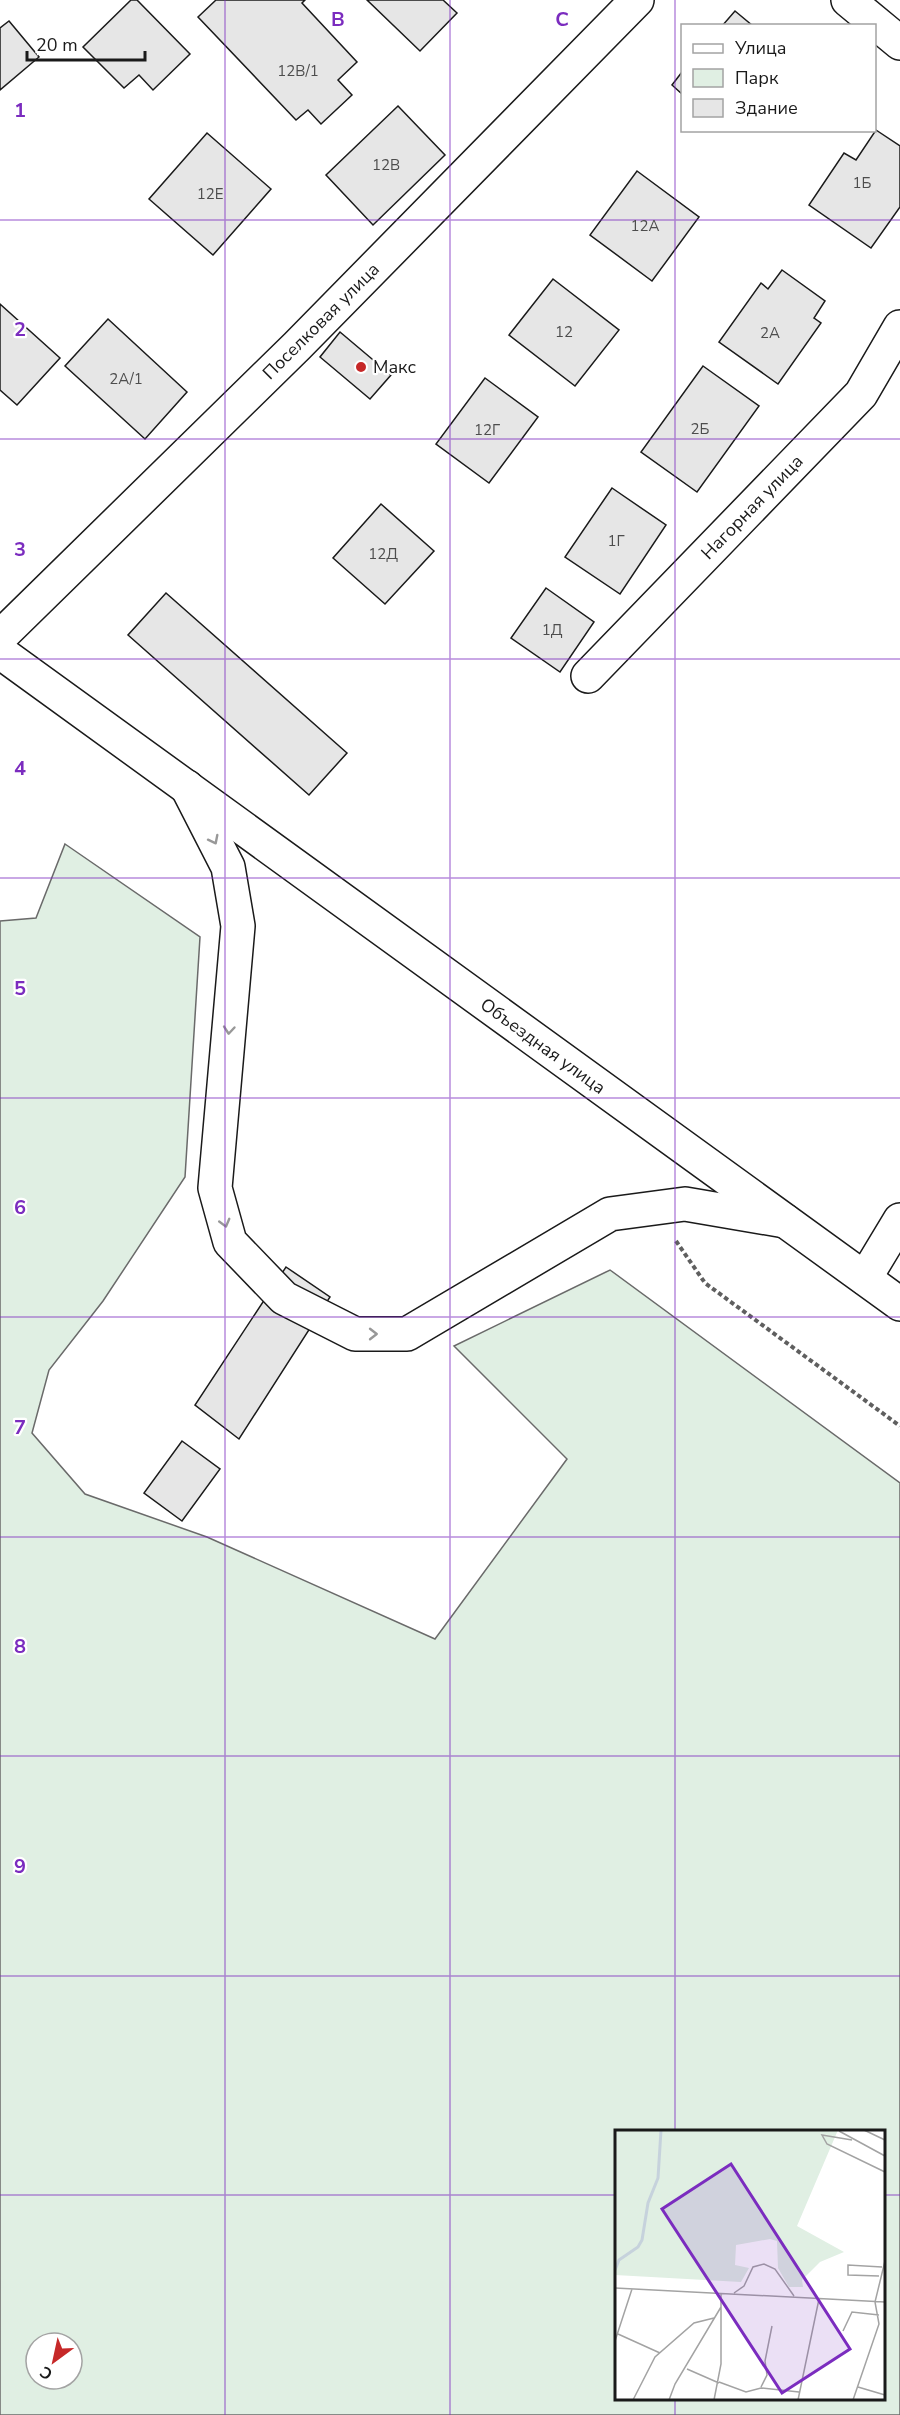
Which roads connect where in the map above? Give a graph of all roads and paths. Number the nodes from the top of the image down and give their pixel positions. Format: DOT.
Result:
graph roads {
  1 [pos="637,0"];
  2 [pos="848,0"];
  3 [pos="900,43"];
  4 [pos="900,327"];
  5 [pos="0,637"];
  6 [pos="0,652"];
  7 [pos="588,676"];
  8 [pos="187,787"];
  9 [pos="654,1209"];
  10 [pos="900,1220"];
  11 [pos="785,1221"];
  12 [pos="865,1278"];
  13 [pos="900,1304"];
  14 [pos="900,1426"];
  1 -- 5 [label="street, Поселковая улица"];
  2 -- 3 [label="street"];
  4 -- 7 [label="street, Нагорная улица"];
  6 -- 8 [label="street, Объездная улица"];
  8 -- 9 [label="street, one-way"];
  8 -- 11 [label="street, Объездная улица"];
  9 -- 11 [label="street"];
  9 -- 14 [label="path"];
  10 -- 12 [label="street"];
  11 -- 12 [label="street, Объездная улица"];
  12 -- 13 [label="street, Объездная улица"];
}
